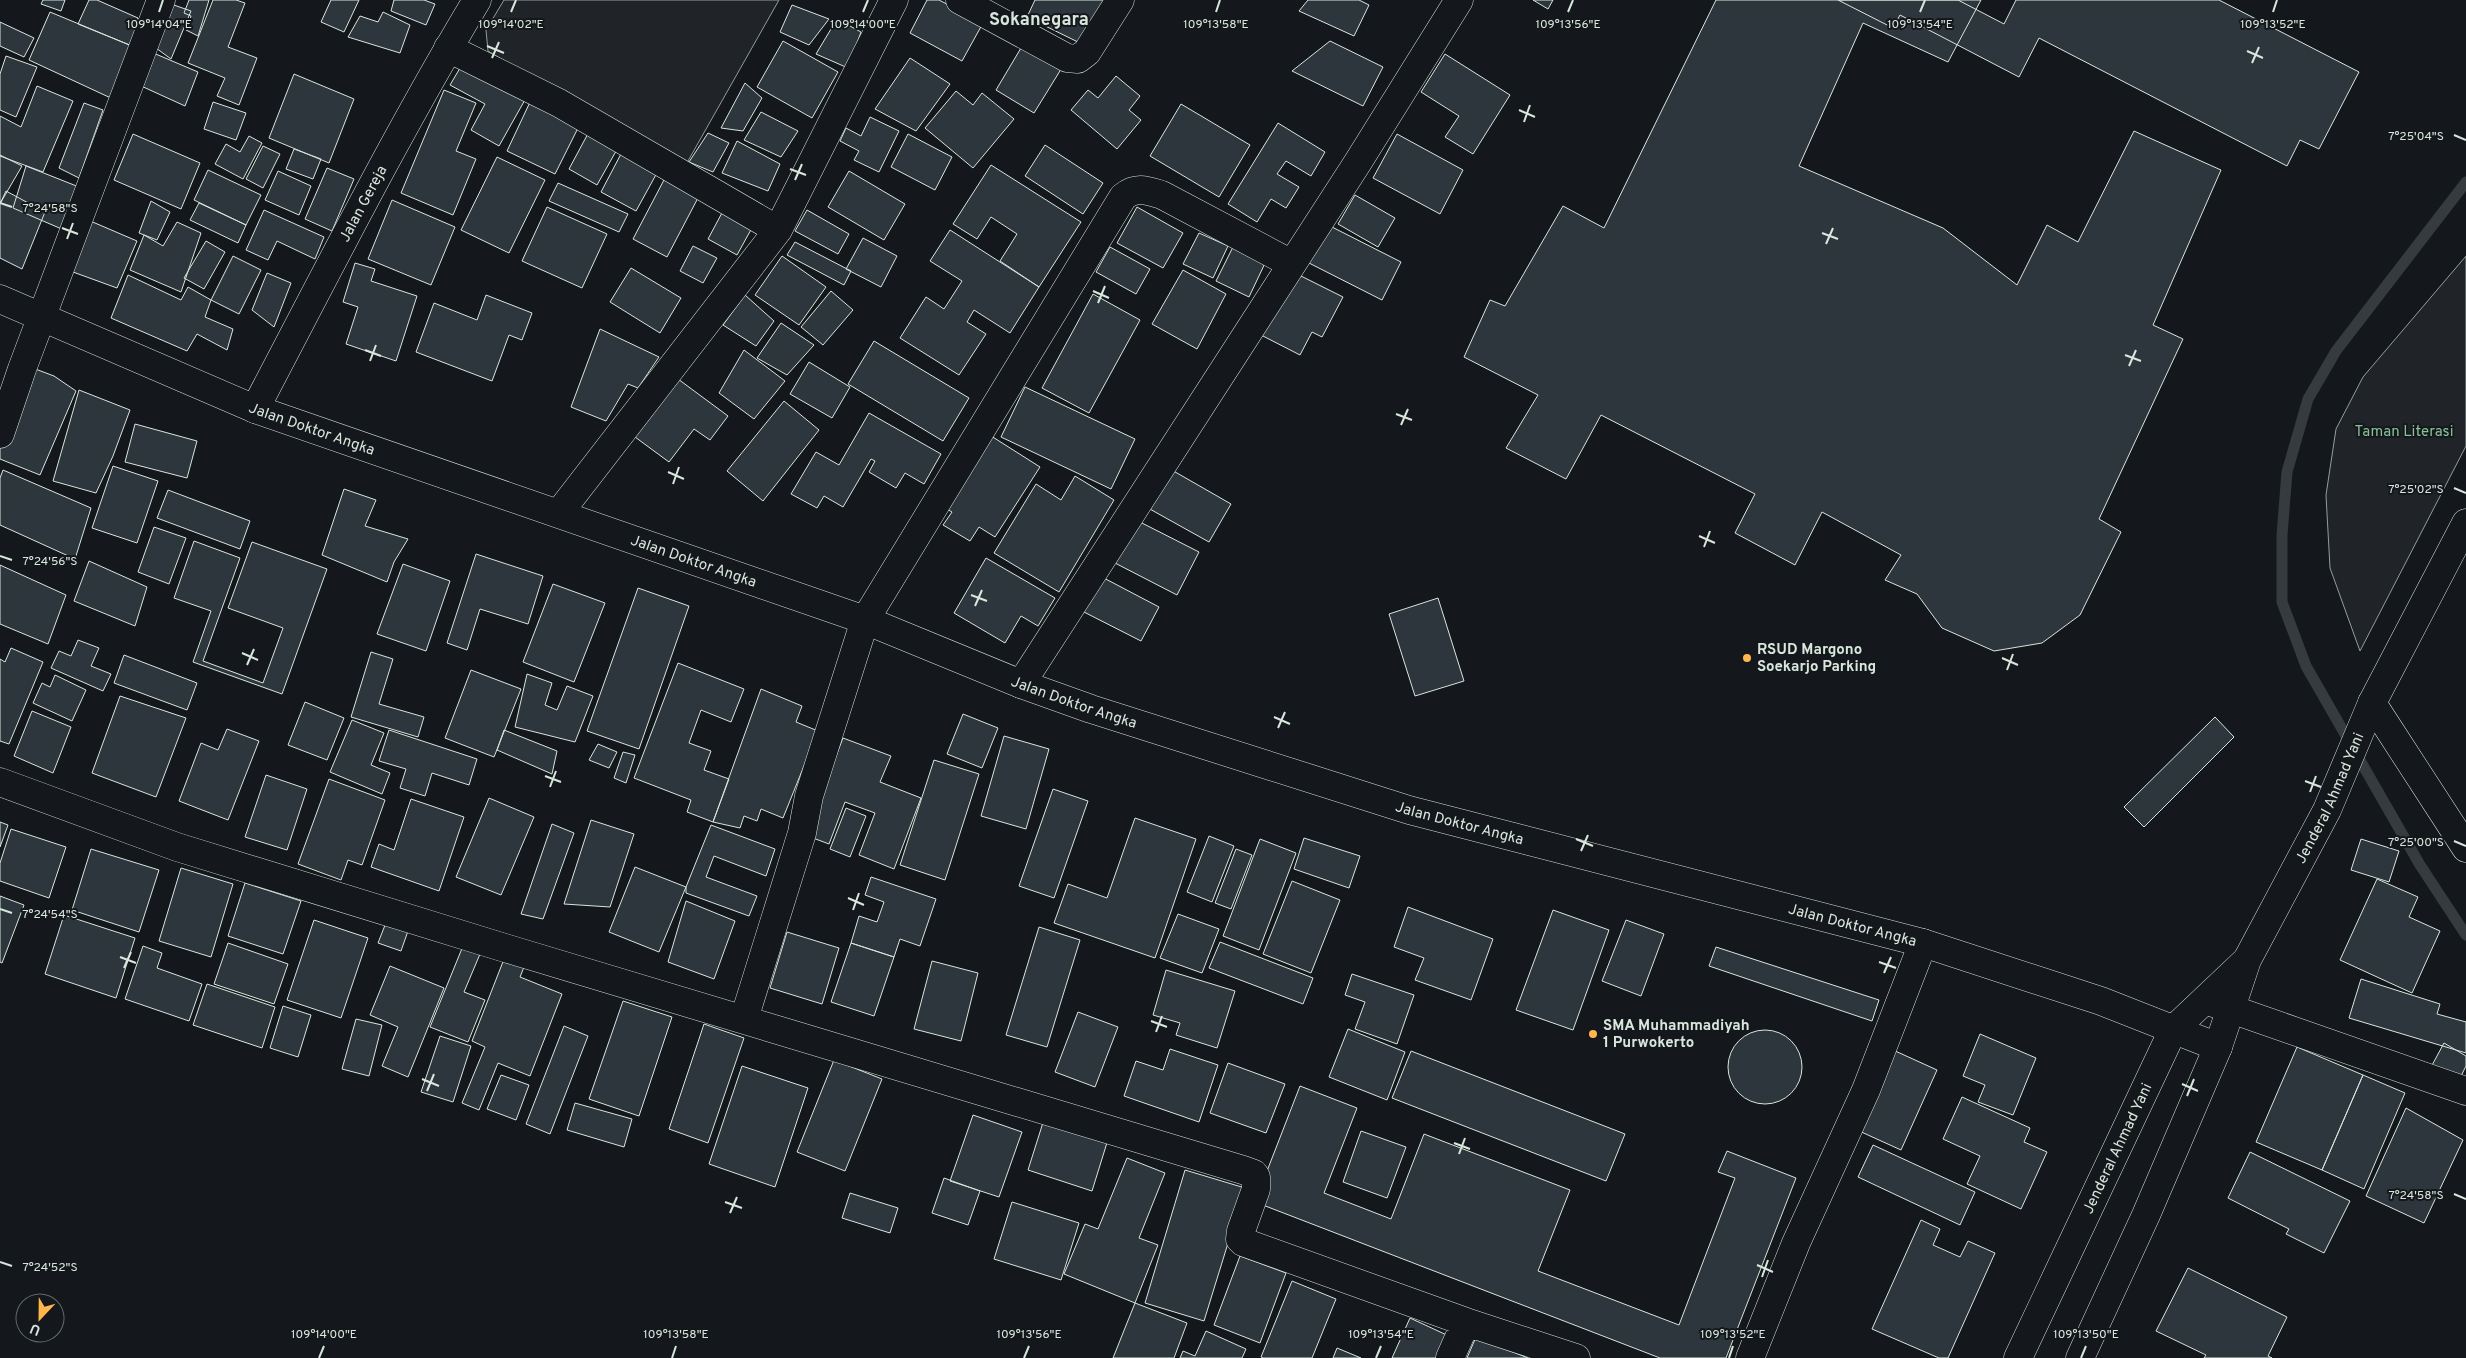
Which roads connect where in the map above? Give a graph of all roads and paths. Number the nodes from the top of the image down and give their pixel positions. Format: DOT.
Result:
graph roads {
  1 [pos="162,0"];
  2 [pos="476,0"];
  3 [pos="894,0"];
  4 [pos="960,0"];
  5 [pos="1120,0"];
  6 [pos="1459,0"];
  7 [pos="448,48"];
  8 [pos="778,230"];
  9 [pos="1290,263"];
  10 [pos="0,299"];
  11 [pos="41,318"];
  12 [pos="255,409"];
  13 [pos="0,434"];
  14 [pos="559,513"];
  15 [pos="2466,522"];
  16 [pos="865,620"];
  17 [pos="1021,684"];
  18 [pos="2370,708"];
  19 [pos="0,782"];
  20 [pos="2466,848"];
  21 [pos="1923,943"];
  22 [pos="2247,960"];
  23 [pos="2204,1000"];
  24 [pos="2232,1010"];
  25 [pos="744,1019"];
  26 [pos="2173,1030"];
  27 [pos="2218,1047"];
  28 [pos="2466,1091"];
  29 [pos="1466,1322"];
  30 [pos="1450,1358"];
  31 [pos="1576,1358"];
  32 [pos="1750,1358"];
  33 [pos="2018,1358"];
  34 [pos="2080,1358"];
  1 -- 11 [label="street"];
  2 -- 7 [label="street, Jalan Gereja"];
  3 -- 8 [label="street"];
  4 -- 5 [label="street"];
  6 -- 9 [label="street"];
  7 -- 8 [label="street"];
  7 -- 12 [label="street, Jalan Gereja"];
  8 -- 14 [label="street"];
  9 -- 16 [label="street"];
  9 -- 17 [label="street"];
  10 -- 11 [label="street, Jalan Doktor Angka"];
  11 -- 12 [label="street, Jalan Doktor Angka"];
  11 -- 13 [label="street"];
  12 -- 14 [label="street, Jalan Doktor Angka"];
  14 -- 16 [label="street, Jalan Doktor Angka"];
  15 -- 18 [label="street, Jenderal Ahmad Yani"];
  16 -- 17 [label="street, Jalan Doktor Angka"];
  16 -- 25 [label="street"];
  17 -- 21 [label="street, Jalan Doktor Angka"];
  18 -- 20 [label="street"];
  18 -- 22 [label="street, Jenderal Ahmad Yani"];
  19 -- 25 [label="street"];
  21 -- 26 [label="street, Jalan Doktor Angka"];
  21 -- 32 [label="street"];
  22 -- 23 [label="street, Jenderal Ahmad Yani"];
  22 -- 24 [label="street, Jenderal Ahmad Yani"];
  23 -- 24 [label="street"];
  23 -- 26 [label="street, Jenderal Ahmad Yani"];
  24 -- 27 [label="street, Jenderal Ahmad Yani"];
  24 -- 28 [label="street"];
  25 -- 29 [label="street"];
  26 -- 27 [label="street, Jalan Doktor Angka"];
  26 -- 33 [label="street, Jenderal Ahmad Yani"];
  27 -- 34 [label="street, Jenderal Ahmad Yani"];
  29 -- 30 [label="street"];
  29 -- 31 [label="street"];
}
